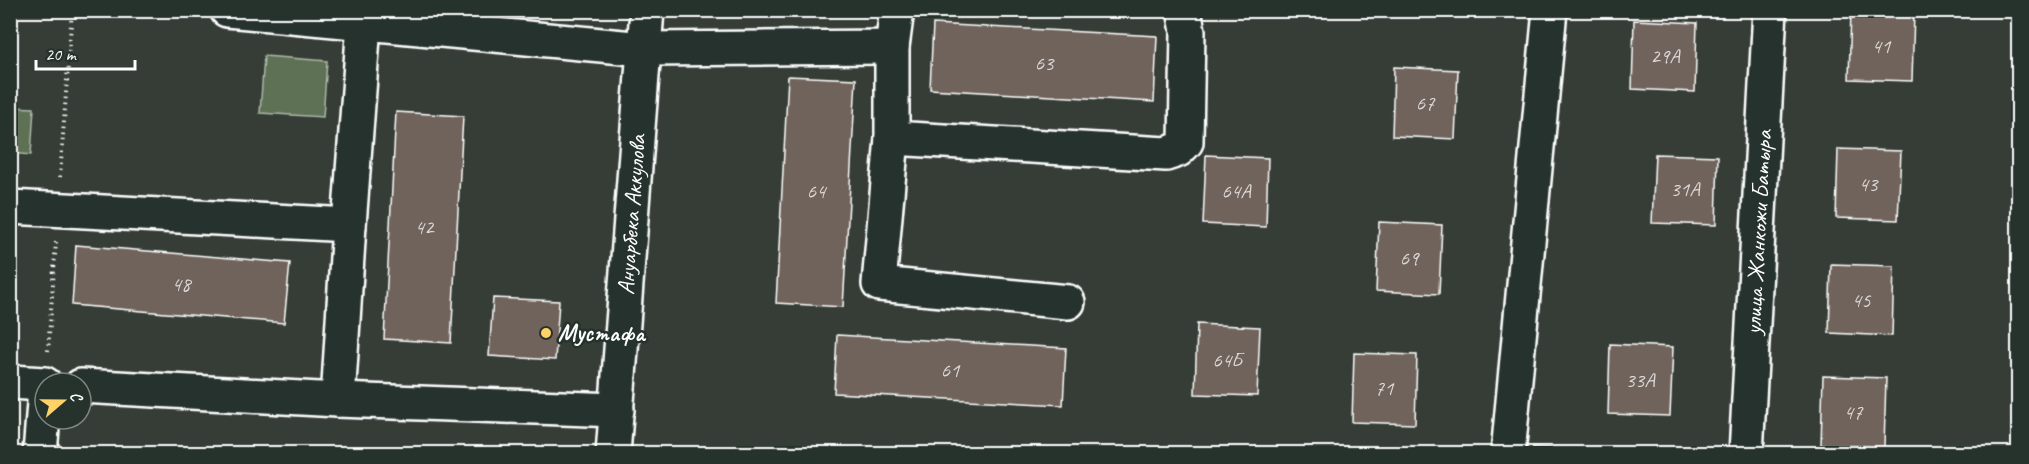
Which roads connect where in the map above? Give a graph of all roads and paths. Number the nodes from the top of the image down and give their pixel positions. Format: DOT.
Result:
graph roads {
  1 [pos="227,10"];
  2 [pos="647,10"];
  3 [pos="897,10"];
  4 [pos="1184,10"];
  5 [pos="1550,10"];
  6 [pos="1770,10"];
  7 [pos="364,17"];
  8 [pos="892,47"];
  9 [pos="644,49"];
  10 [pos="892,138"];
  11 [pos="10,207"];
  12 [pos="349,225"];
  13 [pos="1068,302"];
  14 [pos="10,382"];
  15 [pos="33,383"];
  16 [pos="93,387"];
  17 [pos="338,400"];
  18 [pos="617,410"];
  19 [pos="42,431"];
  20 [pos="40,453"];
  21 [pos="613,453"];
  22 [pos="1508,453"];
  23 [pos="1746,453"];
  1 -- 7 [label="street"];
  2 -- 9 [label="street, Ануарбека Аккулова"];
  3 -- 8 [label="street"];
  4 -- 10 [label="street"];
  5 -- 22 [label="street"];
  6 -- 23 [label="street, улица Жанкожи Батыра"];
  7 -- 9 [label="street"];
  7 -- 12 [label="street"];
  8 -- 9 [label="street"];
  8 -- 10 [label="street"];
  9 -- 18 [label="street, Ануарбека Аккулова"];
  10 -- 13 [label="street"];
  11 -- 12 [label="street"];
  12 -- 17 [label="street"];
  14 -- 15 [label="street"];
  16 -- 17 [label="street"];
  17 -- 18 [label="street"];
  18 -- 21 [label="street, Ануарбека Аккулова"];
  19 -- 20 [label="street"];
}
